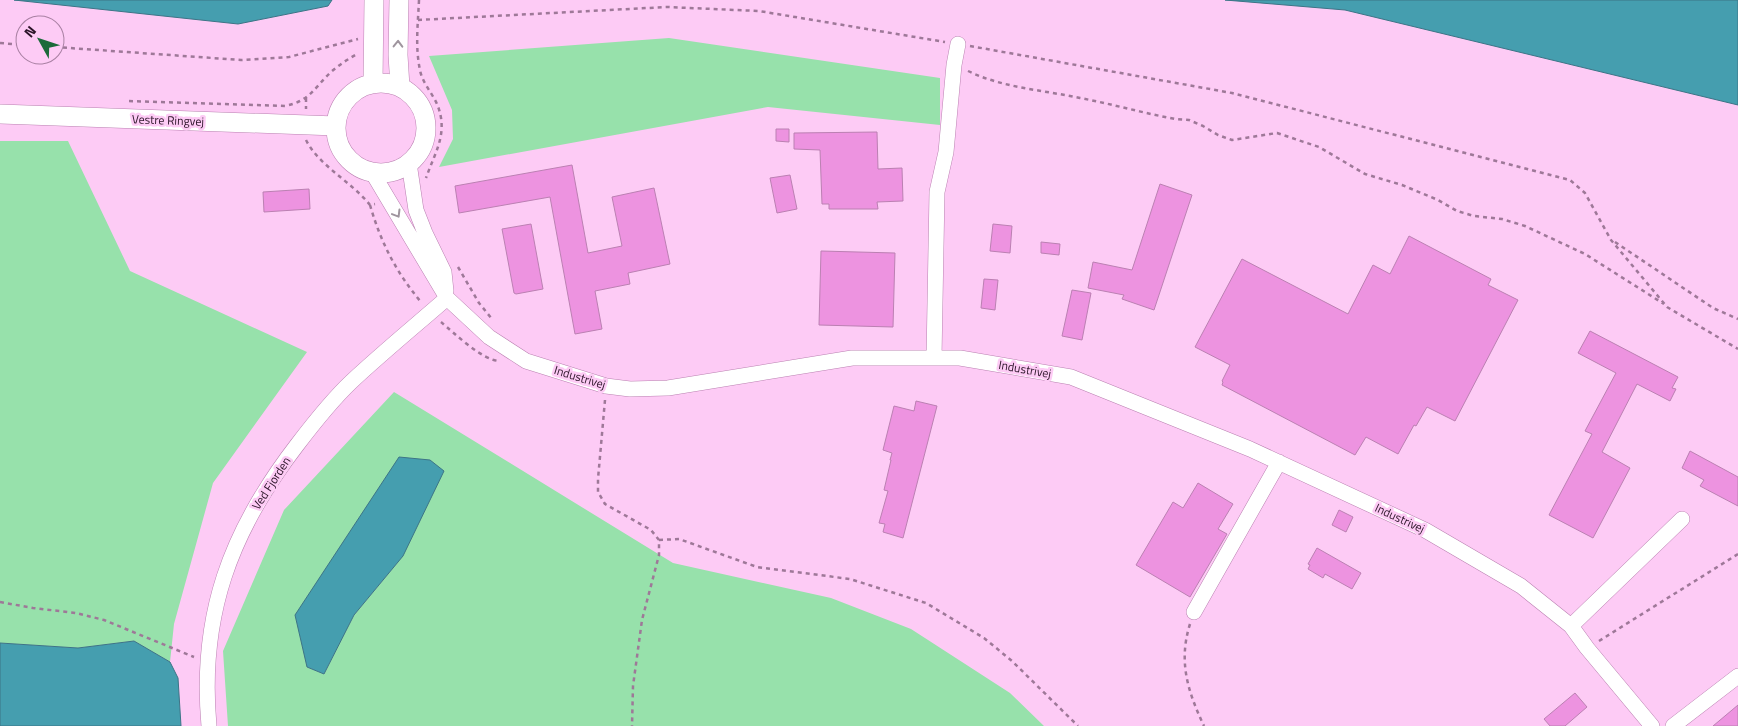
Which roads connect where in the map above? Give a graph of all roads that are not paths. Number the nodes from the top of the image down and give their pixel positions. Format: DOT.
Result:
graph roads {
  1 [pos="374,0"];
  2 [pos="399,0"];
  3 [pos="958,44"];
  4 [pos="372,84"];
  5 [pos="400,87"];
  6 [pos="0,114"];
  7 [pos="336,126"];
  8 [pos="409,163"];
  9 [pos="372,172"];
  10 [pos="447,298"];
  11 [pos="934,358"];
  12 [pos="1278,462"];
  13 [pos="1682,519"];
  14 [pos="1194,612"];
  15 [pos="1571,626"];
  16 [pos="1738,676"];
  17 [pos="209,726"];
  18 [pos="1652,726"];
  19 [pos="1672,726"];
  1 -- 4 [label="main road"];
  5 -- 2 [label="main road, one-way"];
  3 -- 11 [label="street"];
  4 -- 5 [label="main road"];
  4 -- 7 [label="main road"];
  5 -- 8 [label="main road"];
  6 -- 7 [label="main road, Vestre Ringvej"];
  7 -- 9 [label="main road"];
  8 -- 9 [label="main road"];
  8 -- 10 [label="street"];
  9 -- 10 [label="street, Industrivej, one-way"];
  10 -- 11 [label="street, Industrivej"];
  10 -- 17 [label="street, Ved Fjorden"];
  11 -- 12 [label="street, Industrivej"];
  12 -- 14 [label="street"];
  12 -- 15 [label="street, Industrivej"];
  13 -- 15 [label="street"];
  15 -- 18 [label="street, Industrivej"];
  16 -- 19 [label="street"];
}
